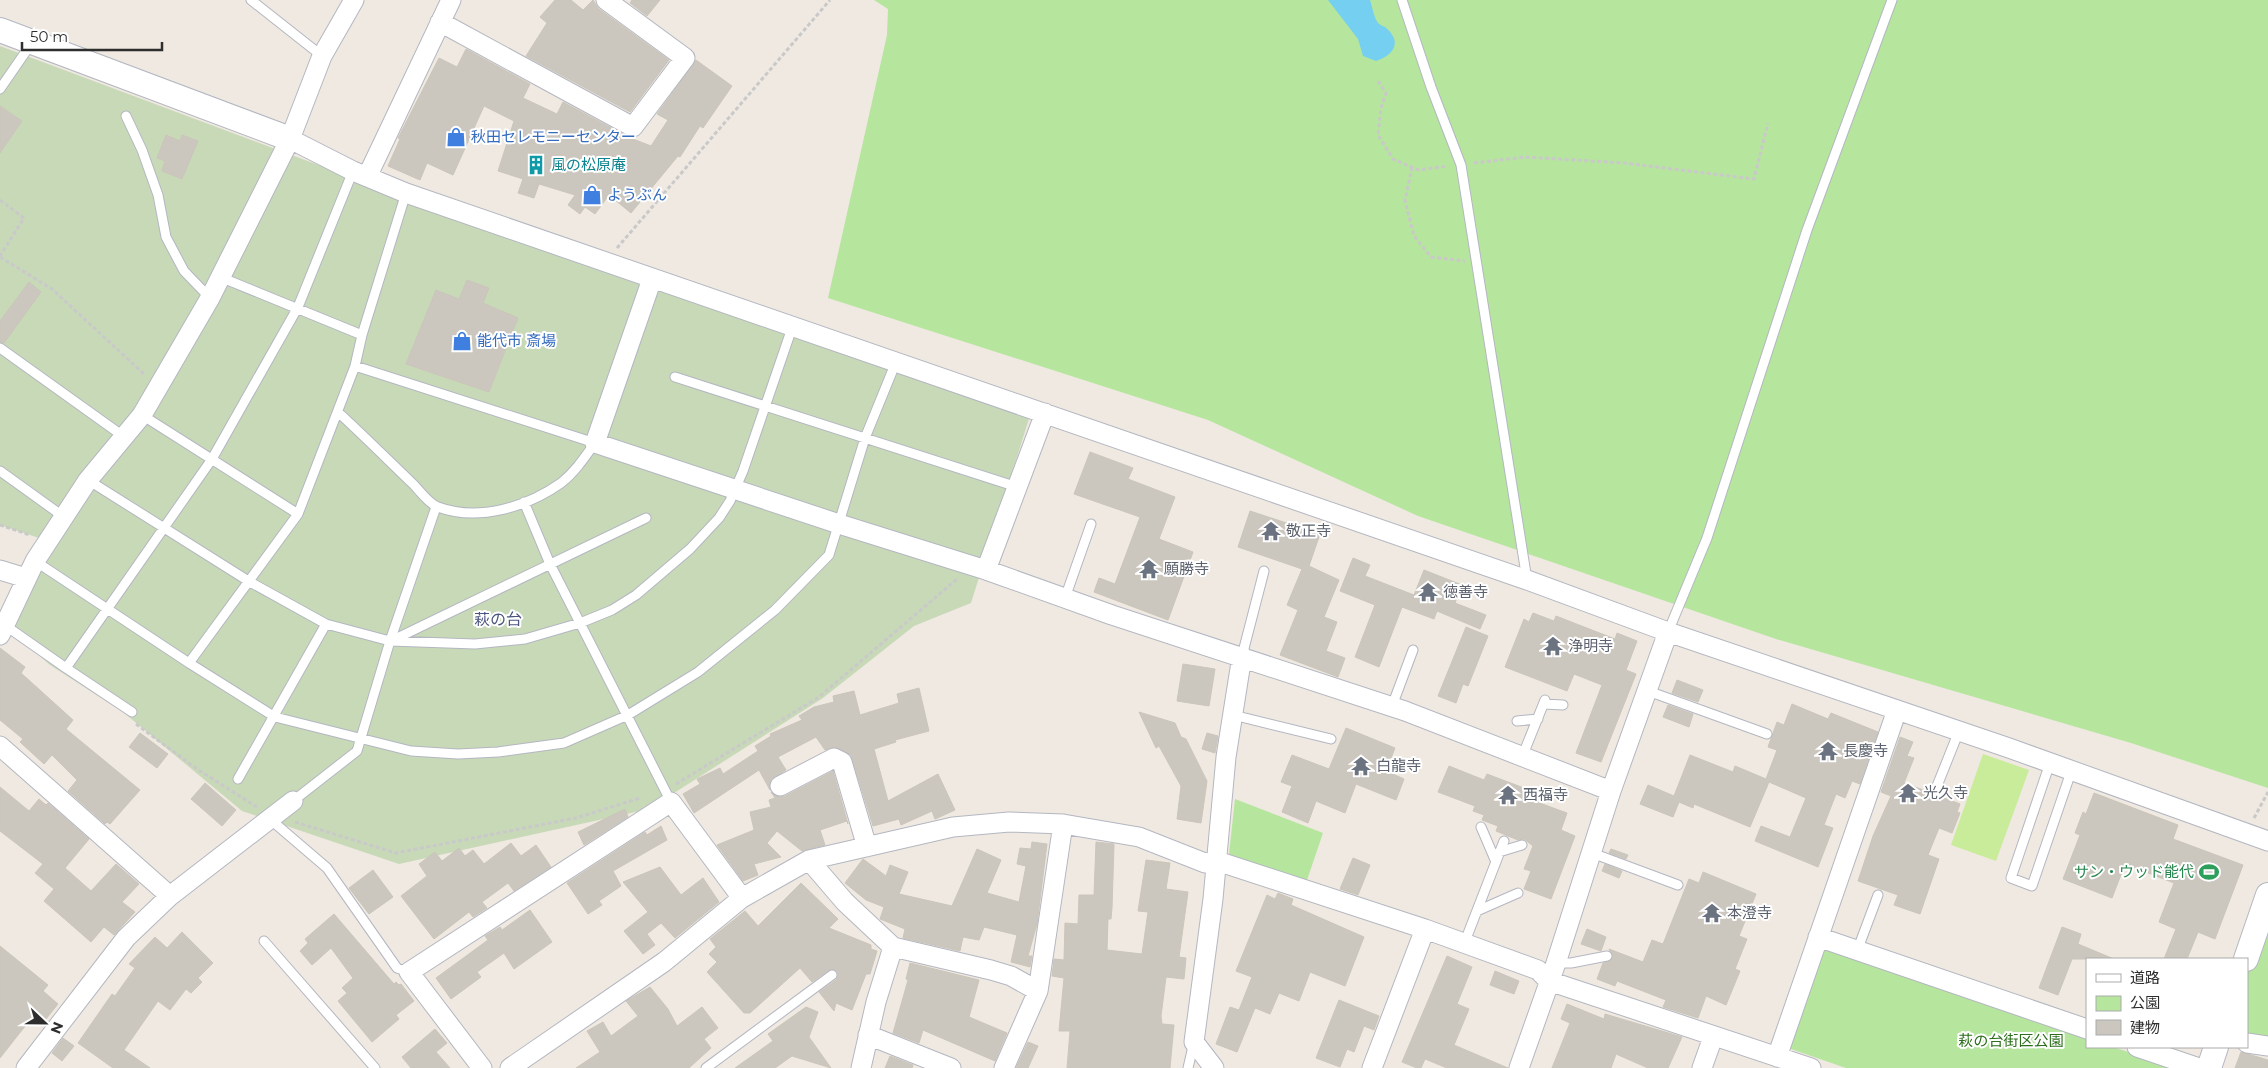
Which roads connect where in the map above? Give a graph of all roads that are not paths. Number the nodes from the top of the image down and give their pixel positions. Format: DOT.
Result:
graph roads {
  1 [pos="251,0"];
  2 [pos="354,0"];
  3 [pos="451,0"];
  4 [pos="606,0"];
  5 [pos="1402,0"];
  6 [pos="1892,0"];
  7 [pos="440,22"];
  8 [pos="0,30"];
  9 [pos="32,42"];
  10 [pos="322,56"];
  11 [pos="0,88"];
  12 [pos="126,116"];
  13 [pos="290,139"];
  14 [pos="360,174"];
  15 [pos="406,193"];
  16 [pos="220,277"];
  17 [pos="652,279"];
  18 [pos="210,298"];
  19 [pos="298,307"];
  20 [pos="793,325"];
  21 [pos="362,335"];
  22 [pos="0,348"];
  23 [pos="896,362"];
  24 [pos="355,366"];
  25 [pos="674,377"];
  26 [pos="764,405"];
  27 [pos="339,412"];
  28 [pos="1045,413"];
  29 [pos="142,416"];
  30 [pos="123,436"];
  31 [pos="865,438"];
  32 [pos="595,443"];
  33 [pos="212,459"];
  34 [pos="0,471"];
  35 [pos="88,480"];
  36 [pos="1017,487"];
  37 [pos="734,489"];
  38 [pos="524,502"];
  39 [pos="436,506"];
  40 [pos="298,514"];
  41 [pos="64,517"];
  42 [pos="646,518"];
  43 [pos="839,524"];
  44 [pos="1090,524"];
  45 [pos="164,528"];
  46 [pos="35,561"];
  47 [pos="550,564"];
  48 [pos="0,570"];
  49 [pos="986,570"];
  50 [pos="1264,572"];
  51 [pos="26,578"];
  52 [pos="1527,580"];
  53 [pos="250,582"];
  54 [pos="1065,598"];
  55 [pos="108,610"];
  56 [pos="580,623"];
  57 [pos="326,624"];
  58 [pos="3,631"];
  59 [pos="1668,632"];
  60 [pos="390,642"];
  61 [pos="1413,650"];
  62 [pos="1242,656"];
  63 [pos="189,663"];
  64 [pos="66,668"];
  65 [pos="1648,691"];
  66 [pos="1563,705"];
  67 [pos="1392,706"];
  68 [pos="1897,710"];
  69 [pos="628,715"];
  70 [pos="1233,715"];
  71 [pos="131,716"];
  72 [pos="275,717"];
  73 [pos="1538,719"];
  74 [pos="1516,721"];
  75 [pos="1959,731"];
  76 [pos="1766,734"];
  77 [pos="362,737"];
  78 [pos="1331,739"];
  79 [pos="0,746"];
  80 [pos="1522,757"];
  81 [pos="2050,762"];
  82 [pos="2071,772"];
  83 [pos="238,779"];
  84 [pos="780,786"];
  85 [pos="1611,791"];
  86 [pos="1935,791"];
  87 [pos="294,801"];
  88 [pos="671,802"];
  89 [pos="273,818"];
  90 [pos="1063,824"];
  91 [pos="1481,827"];
  92 [pos="1504,841"];
  93 [pos="2268,841"];
  94 [pos="1522,845"];
  95 [pos="867,846"];
  96 [pos="1499,852"];
  97 [pos="1592,853"];
  98 [pos="810,860"];
  99 [pos="1217,861"];
  100 [pos="1496,862"];
  101 [pos="1678,885"];
  102 [pos="1518,893"];
  103 [pos="1878,895"];
  104 [pos="170,896"];
  105 [pos="742,898"];
  106 [pos="2266,905"];
  107 [pos="1477,911"];
  108 [pos="1425,929"];
  109 [pos="1818,937"];
  110 [pos="264,941"];
  111 [pos="1464,944"];
  112 [pos="893,947"];
  113 [pos="1857,951"];
  114 [pos="1607,956"];
  115 [pos="2246,958"];
  116 [pos="1556,963"];
  117 [pos="409,972"];
  118 [pos="832,975"];
  119 [pos="1549,981"];
  120 [pos="1038,991"];
  121 [pos="2086,1029"];
  122 [pos="868,1036"];
  123 [pos="1713,1037"];
  124 [pos="1194,1042"];
  125 [pos="2248,1043"];
  126 [pos="2268,1046"];
  127 [pos="2141,1048"];
  128 [pos="2216,1048"];
  129 [pos="1777,1057"];
  130 [pos="522,1065"];
  131 [pos="26,1068"];
  132 [pos="375,1068"];
  133 [pos="482,1068"];
  134 [pos="706,1068"];
  135 [pos="861,1068"];
  136 [pos="951,1068"];
  137 [pos="1004,1068"];
  138 [pos="1188,1068"];
  139 [pos="1214,1068"];
  140 [pos="1372,1068"];
  141 [pos="1519,1068"];
  142 [pos="1702,1068"];
  143 [pos="1811,1068"];
  144 [pos="2199,1068"];
  145 [pos="2209,1068"];
  1 -- 10 [label="lane"];
  2 -- 10 [label="street"];
  3 -- 7 [label="street"];
  4 -- 7 [label="street"];
  5 -- 52 [label="lane"];
  6 -- 59 [label="lane"];
  7 -- 14 [label="street"];
  8 -- 9 [label="street"];
  9 -- 11 [label="lane"];
  9 -- 13 [label="street"];
  10 -- 13 [label="street"];
  12 -- 18 [label="lane"];
  13 -- 14 [label="street"];
  13 -- 16 [label="street"];
  14 -- 15 [label="street"];
  14 -- 19 [label="lane"];
  15 -- 17 [label="street"];
  15 -- 21 [label="lane"];
  16 -- 18 [label="street"];
  16 -- 19 [label="lane"];
  17 -- 20 [label="street"];
  17 -- 32 [label="street"];
  18 -- 29 [label="street"];
  19 -- 21 [label="lane"];
  19 -- 33 [label="lane"];
  20 -- 23 [label="street"];
  20 -- 26 [label="lane"];
  21 -- 24 [label="lane"];
  22 -- 30 [label="lane"];
  23 -- 28 [label="street"];
  23 -- 31 [label="lane"];
  24 -- 27 [label="lane"];
  24 -- 32 [label="lane"];
  25 -- 26 [label="lane"];
  26 -- 31 [label="lane"];
  26 -- 37 [label="lane"];
  27 -- 39 [label="lane"];
  27 -- 40 [label="lane"];
  28 -- 36 [label="street"];
  28 -- 52 [label="street"];
  29 -- 30 [label="street"];
  29 -- 33 [label="lane"];
  30 -- 35 [label="street"];
  31 -- 36 [label="lane"];
  31 -- 43 [label="lane"];
  32 -- 37 [label="street"];
  32 -- 38 [label="lane"];
  33 -- 40 [label="lane"];
  33 -- 45 [label="lane"];
  34 -- 41 [label="lane"];
  35 -- 41 [label="street"];
  35 -- 45 [label="lane"];
  36 -- 49 [label="street"];
  37 -- 43 [label="street"];
  37 -- 56 [label="lane"];
  38 -- 39 [label="lane"];
  38 -- 47 [label="lane"];
  39 -- 60 [label="lane"];
  40 -- 53 [label="lane"];
  41 -- 46 [label="street"];
  42 -- 47 [label="lane"];
  43 -- 49 [label="street"];
  43 -- 69 [label="lane"];
  44 -- 54 [label="lane"];
  45 -- 53 [label="lane"];
  45 -- 55 [label="lane"];
  46 -- 51 [label="street"];
  46 -- 55 [label="lane"];
  47 -- 56 [label="lane"];
  47 -- 60 [label="lane"];
  48 -- 51 [label="street"];
  49 -- 54 [label="street"];
  50 -- 62 [label="lane"];
  51 -- 58 [label="street"];
  52 -- 59 [label="street"];
  53 -- 57 [label="lane"];
  53 -- 63 [label="lane"];
  54 -- 62 [label="street"];
  55 -- 63 [label="lane"];
  55 -- 64 [label="lane"];
  56 -- 60 [label="lane"];
  56 -- 69 [label="lane"];
  57 -- 60 [label="lane"];
  57 -- 72 [label="lane"];
  58 -- 64 [label="lane"];
  59 -- 65 [label="street"];
  59 -- 68 [label="street"];
  60 -- 77 [label="lane"];
  61 -- 67 [label="lane"];
  62 -- 67 [label="street"];
  62 -- 70 [label="street"];
  63 -- 72 [label="lane"];
  64 -- 71 [label="lane"];
  65 -- 76 [label="lane"];
  65 -- 85 [label="street"];
  66 -- 73 [label="lane"];
  67 -- 80 [label="street"];
  68 -- 75 [label="street"];
  68 -- 109 [label="street"];
  69 -- 77 [label="lane"];
  69 -- 88 [label="lane"];
  70 -- 78 [label="lane"];
  70 -- 99 [label="street"];
  72 -- 77 [label="lane"];
  72 -- 83 [label="lane"];
  73 -- 74 [label="lane"];
  73 -- 80 [label="lane"];
  75 -- 81 [label="street"];
  75 -- 86 [label="lane"];
  77 -- 87 [label="lane"];
  79 -- 104 [label="street"];
  80 -- 85 [label="street"];
  81 -- 82 [label="street"];
  81 -- 82 [label="lane"];
  82 -- 93 [label="street"];
  84 -- 95 [label="street"];
  85 -- 97 [label="street"];
  87 -- 89 [label="street"];
  88 -- 105 [label="street"];
  88 -- 117 [label="street"];
  89 -- 104 [label="street"];
  89 -- 117 [label="lane"];
  90 -- 95 [label="street"];
  90 -- 99 [label="street"];
  90 -- 120 [label="street"];
  91 -- 100 [label="lane"];
  92 -- 96 [label="lane"];
  94 -- 96 [label="lane"];
  95 -- 98 [label="street"];
  96 -- 100 [label="lane"];
  97 -- 101 [label="lane"];
  97 -- 116 [label="street"];
  98 -- 105 [label="street"];
  98 -- 112 [label="street"];
  99 -- 108 [label="street"];
  99 -- 124 [label="street"];
  100 -- 107 [label="lane"];
  102 -- 107 [label="lane"];
  103 -- 113 [label="lane"];
  104 -- 131 [label="street"];
  105 -- 130 [label="street"];
  106 -- 115 [label="street"];
  107 -- 111 [label="lane"];
  108 -- 111 [label="street"];
  108 -- 140 [label="street"];
  109 -- 113 [label="street"];
  109 -- 129 [label="street"];
  110 -- 132 [label="lane"];
  111 -- 119 [label="street"];
  112 -- 120 [label="street"];
  112 -- 122 [label="street"];
  113 -- 121 [label="street"];
  114 -- 116 [label="lane"];
  116 -- 119 [label="street"];
  117 -- 133 [label="street"];
  118 -- 134 [label="lane"];
  119 -- 123 [label="street"];
  119 -- 141 [label="street"];
  120 -- 137 [label="street"];
  122 -- 135 [label="street"];
  122 -- 136 [label="street"];
  123 -- 129 [label="street"];
  123 -- 142 [label="street"];
  124 -- 138 [label="lane"];
  124 -- 139 [label="street"];
  125 -- 126 [label="street"];
  127 -- 144 [label="street"];
  128 -- 145 [label="street"];
  129 -- 143 [label="street"];
}
